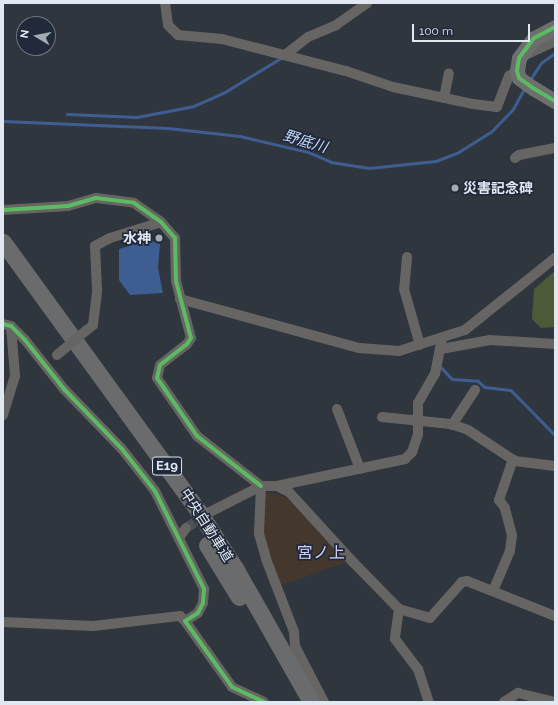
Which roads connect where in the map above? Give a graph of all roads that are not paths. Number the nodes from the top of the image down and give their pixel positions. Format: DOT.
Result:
graph roads {
  1 [pos="165,3"];
  2 [pos="367,3"];
  3 [pos="555,27"];
  4 [pos="555,41"];
  5 [pos="285,55"];
  6 [pos="518,69"];
  7 [pos="449,73"];
  8 [pos="444,98"];
  9 [pos="555,101"];
  10 [pos="555,148"];
  11 [pos="515,158"];
  12 [pos="3,210"];
  13 [pos="161,222"];
  14 [pos="3,242"];
  15 [pos="407,257"];
  16 [pos="555,258"];
  17 [pos="3,261"];
  18 [pos="180,299"];
  19 [pos="7,325"];
  20 [pos="442,338"];
  21 [pos="555,344"];
  22 [pos="420,345"];
  23 [pos="441,349"];
  24 [pos="45,363"];
  25 [pos="476,390"];
  26 [pos="337,409"];
  27 [pos="3,415"];
  28 [pos="382,417"];
  29 [pos="420,420"];
  30 [pos="452,425"];
  31 [pos="512,459"];
  32 [pos="555,466"];
  33 [pos="360,469"];
  34 [pos="261,486"];
  35 [pos="276,486"];
  36 [pos="208,513"];
  37 [pos="186,528"];
  38 [pos="179,538"];
  39 [pos="493,591"];
  40 [pos="399,609"];
  41 [pos="555,616"];
  42 [pos="186,620"];
  43 [pos="3,622"];
  44 [pos="430,701"];
  45 [pos="264,702"];
  46 [pos="298,702"];
  47 [pos="311,702"];
  48 [pos="324,702"];
  49 [pos="504,702"];
  50 [pos="555,702"];
  1 -- 5 [label="street"];
  2 -- 5 [label="street"];
  3 -- 6 [label="main road"];
  4 -- 6 [label="street"];
  5 -- 8 [label="street"];
  6 -- 8 [label="street"];
  6 -- 9 [label="main road"];
  7 -- 8 [label="street"];
  10 -- 11 [label="street"];
  12 -- 13 [label="street"];
  13 -- 18 [label="street"];
  13 -- 24 [label="street, bridge"];
  14 -- 47 [label="highway, 中央自動車道 / E19"];
  15 -- 22 [label="street"];
  16 -- 20 [label="street"];
  17 -- 46 [label="highway, 中央自動車道 / E19"];
  18 -- 22 [label="street"];
  18 -- 34 [label="street"];
  19 -- 24 [label="street"];
  19 -- 27 [label="street"];
  20 -- 22 [label="street"];
  20 -- 23 [label="street"];
  21 -- 23 [label="street"];
  23 -- 29 [label="street"];
  24 -- 38 [label="street"];
  25 -- 30 [label="street"];
  26 -- 33 [label="street"];
  28 -- 29 [label="street"];
  29 -- 30 [label="street"];
  29 -- 33 [label="street"];
  30 -- 31 [label="street"];
  31 -- 32 [label="street"];
  31 -- 39 [label="street"];
  33 -- 35 [label="street"];
  34 -- 35 [label="street"];
  34 -- 36 [label="street"];
  34 -- 48 [label="street"];
  35 -- 40 [label="street"];
  37 -- 38 [label="street"];
  38 -- 42 [label="street"];
  39 -- 40 [label="street"];
  39 -- 41 [label="street"];
  40 -- 44 [label="street"];
  42 -- 43 [label="street"];
  42 -- 45 [label="street"];
  49 -- 50 [label="street"];
}
